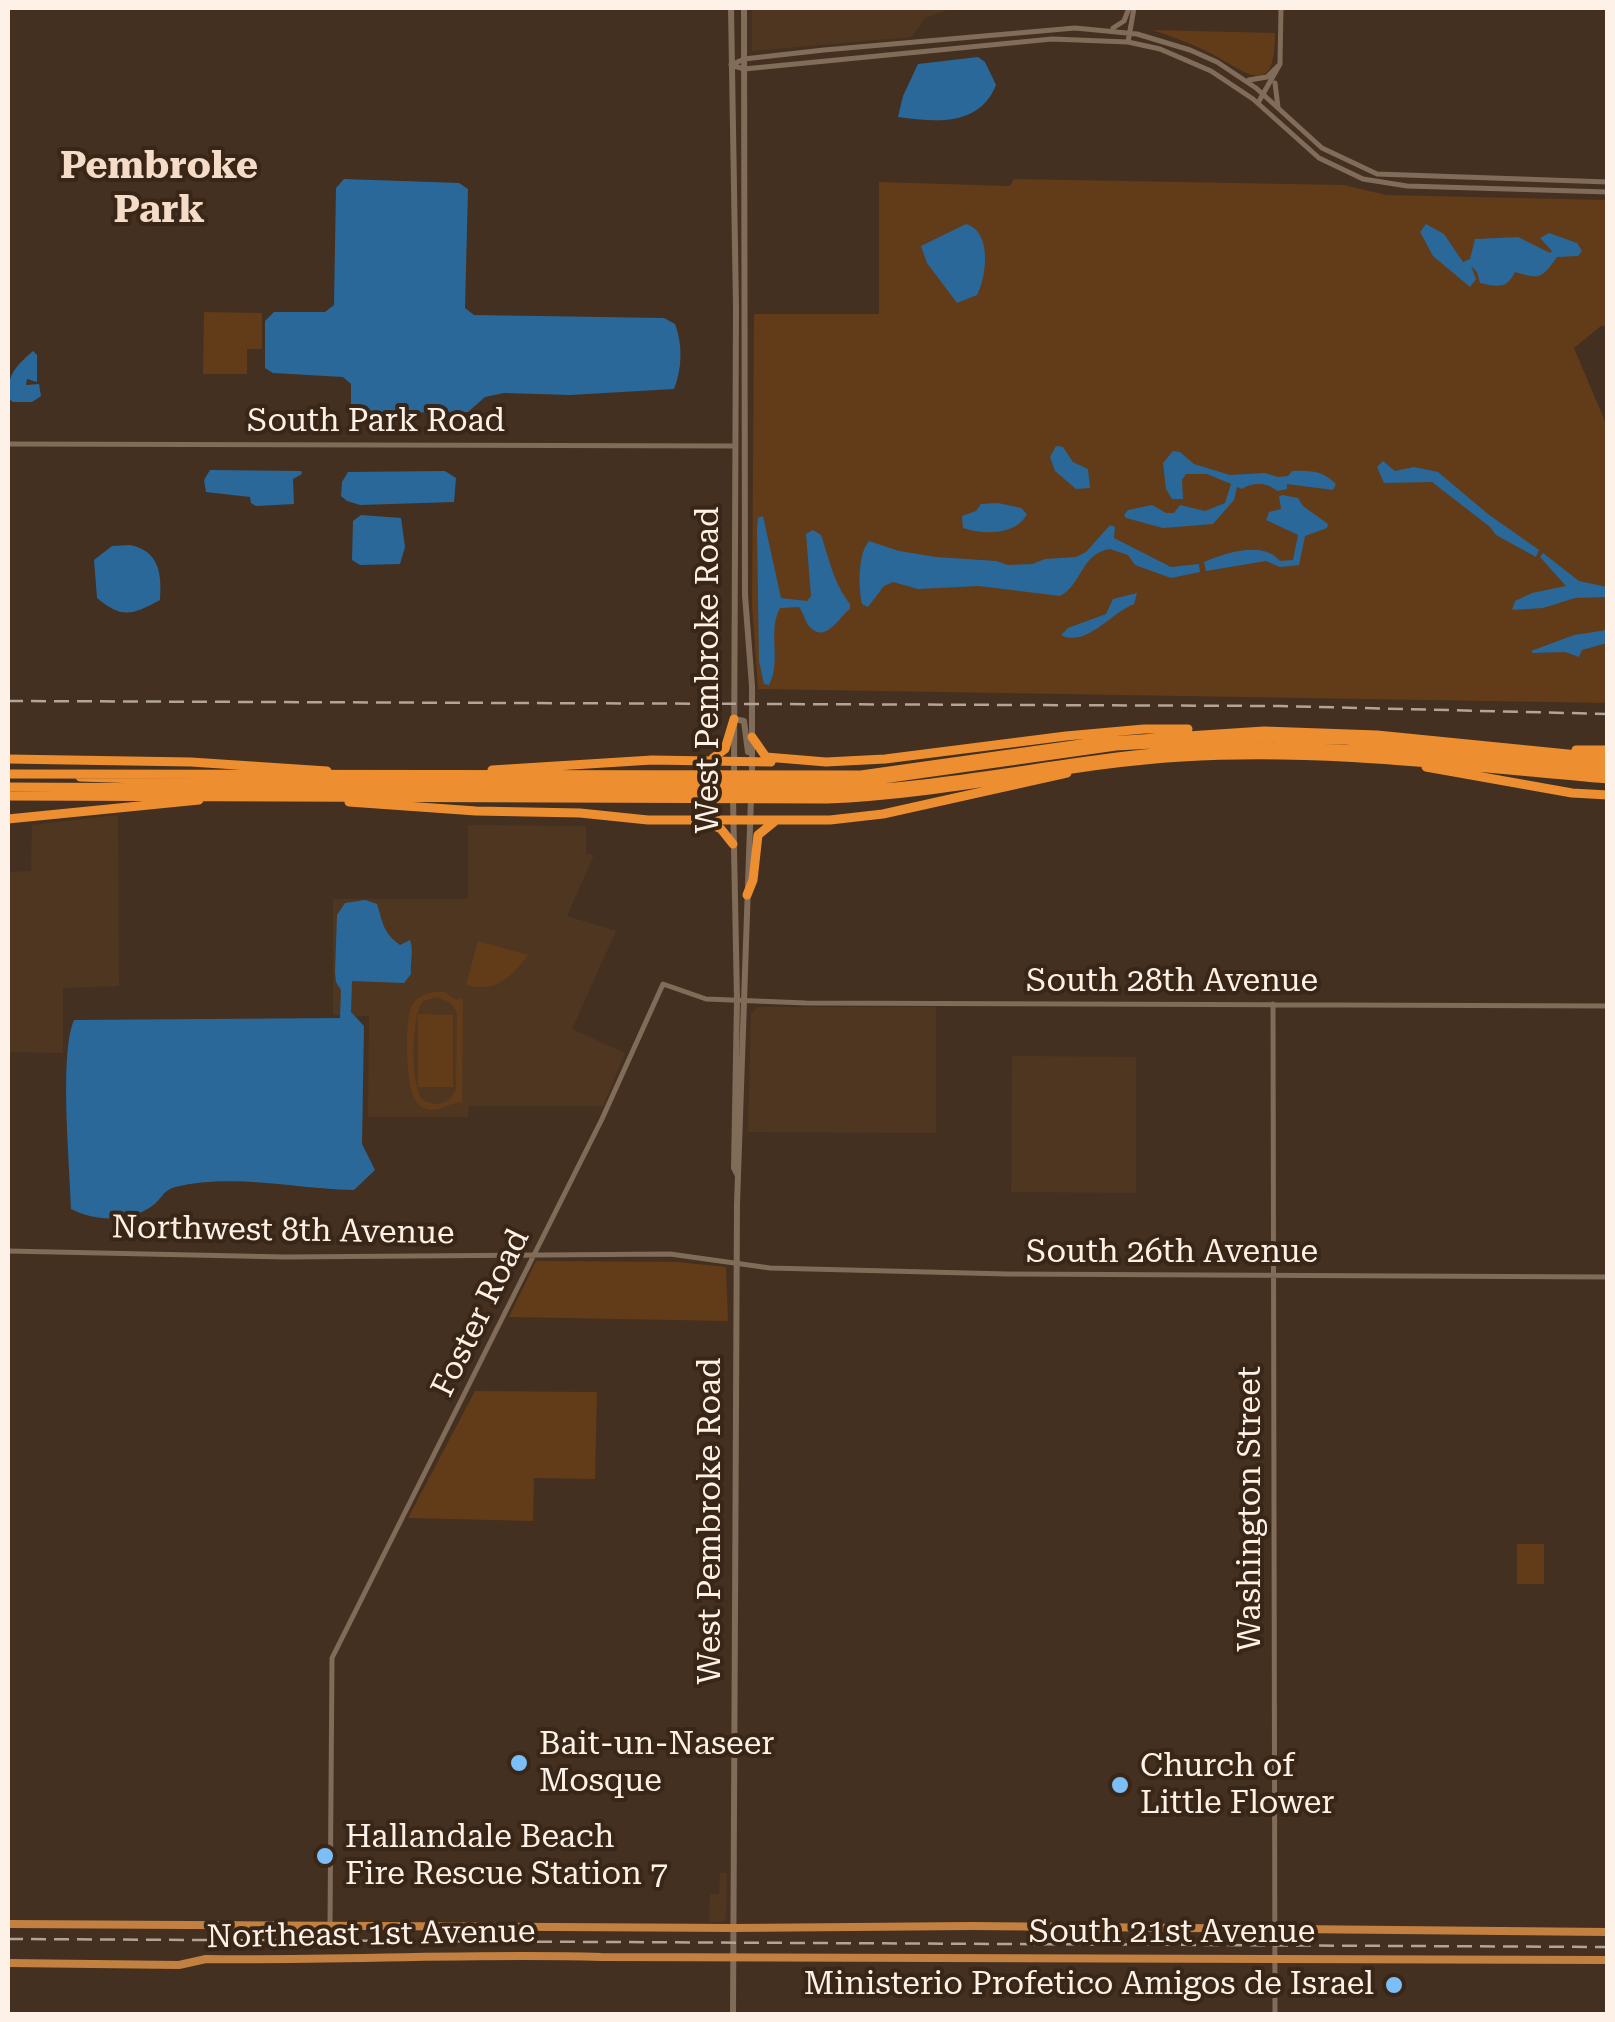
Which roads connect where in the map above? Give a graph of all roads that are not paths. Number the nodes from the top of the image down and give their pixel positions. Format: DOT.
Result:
graph roads {
  1 [pos="731,8"];
  2 [pos="744,8"];
  3 [pos="1131,8"];
  4 [pos="1281,8"];
  5 [pos="1110,30"];
  6 [pos="1130,32"];
  7 [pos="1128,42"];
  8 [pos="744,64"];
  9 [pos="1280,64"];
  10 [pos="731,65"];
  11 [pos="1275,79"];
  12 [pos="1244,80"];
  13 [pos="1264,96"];
  14 [pos="1258,104"];
  15 [pos="1279,110"];
  16 [pos="1608,182"];
  17 [pos="1608,192"];
  18 [pos="735,247"];
  19 [pos="744,265"];
  20 [pos="736,308"];
  21 [pos="745,328"];
  22 [pos="8,444"];
  23 [pos="740,446"];
  24 [pos="734,719"];
  25 [pos="1211,732"];
  26 [pos="752,738"];
  27 [pos="1608,758"];
  28 [pos="8,759"];
  29 [pos="710,760"];
  30 [pos="796,760"];
  31 [pos="735,761"];
  32 [pos="1404,761"];
  33 [pos="752,762"];
  34 [pos="1086,766"];
  35 [pos="68,773"];
  36 [pos="8,774"];
  37 [pos="350,774"];
  38 [pos="454,776"];
  39 [pos="1608,776"];
  40 [pos="198,781"];
  41 [pos="8,785"];
  42 [pos="717,787"];
  43 [pos="767,788"];
  44 [pos="160,789"];
  45 [pos="1608,795"];
  46 [pos="13,796"];
  47 [pos="218,797"];
  48 [pos="332,798"];
  49 [pos="8,818"];
  50 [pos="751,821"];
  51 [pos="706,822"];
  52 [pos="732,822"];
  53 [pos="776,822"];
  54 [pos="733,844"];
  55 [pos="746,895"];
  56 [pos="663,984"];
  57 [pos="740,1000"];
  58 [pos="1273,1004"];
  59 [pos="1608,1006"];
  60 [pos="8,1251"];
  61 [pos="535,1255"];
  62 [pos="738,1263"];
  63 [pos="1274,1276"];
  64 [pos="1608,1277"];
  65 [pos="8,1924"];
  66 [pos="330,1926"];
  67 [pos="736,1928"];
  68 [pos="1274,1930"];
  69 [pos="1608,1932"];
  70 [pos="735,1956"];
  71 [pos="1275,1959"];
  72 [pos="1608,1960"];
  73 [pos="8,1962"];
  74 [pos="734,2014"];
  75 [pos="1276,2014"];
  1 -- 10 [label="main road, West Pembroke Road"];
  2 -- 8 [label="main road, West Pembroke Road"];
  3 -- 5 [label="street"];
  3 -- 6 [label="street"];
  4 -- 9 [label="street"];
  5 -- 6 [label="street"];
  5 -- 8 [label="street"];
  6 -- 7 [label="street"];
  6 -- 12 [label="street"];
  7 -- 8 [label="street"];
  7 -- 14 [label="street"];
  8 -- 10 [label="street"];
  8 -- 19 [label="main road, West Pembroke Road"];
  9 -- 11 [label="street"];
  9 -- 12 [label="street"];
  10 -- 18 [label="main road, West Pembroke Road"];
  11 -- 13 [label="street"];
  11 -- 15 [label="street"];
  12 -- 13 [label="street"];
  13 -- 14 [label="street"];
  13 -- 15 [label="street"];
  14 -- 17 [label="street"];
  15 -- 16 [label="street"];
  18 -- 19 [label="main road"];
  18 -- 20 [label="main road, West Pembroke Road"];
  19 -- 21 [label="main road, West Pembroke Road"];
  20 -- 21 [label="main road"];
  20 -- 23 [label="main road, West Pembroke Road"];
  21 -- 23 [label="main road, West Pembroke Road"];
  22 -- 23 [label="street, South Park Road"];
  23 -- 24 [label="main road, West Pembroke Road"];
  23 -- 26 [label="main road, West Pembroke Road"];
  24 -- 29 [label="highway"];
  24 -- 31 [label="main road, West Pembroke Road"];
  24 -- 33 [label="main road"];
  25 -- 27 [label="highway"];
  25 -- 30 [label="highway"];
  25 -- 43 [label="highway"];
  26 -- 30 [label="highway"];
  26 -- 33 [label="main road, West Pembroke Road"];
  27 -- 43 [label="highway"];
  28 -- 37 [label="highway"];
  29 -- 31 [label="highway"];
  29 -- 38 [label="highway"];
  30 -- 33 [label="highway"];
  31 -- 33 [label="highway"];
  31 -- 52 [label="main road, West Pembroke Road"];
  32 -- 34 [label="highway"];
  32 -- 39 [label="highway"];
  32 -- 45 [label="highway"];
  33 -- 50 [label="main road, West Pembroke Road"];
  34 -- 43 [label="highway"];
  34 -- 53 [label="highway"];
  35 -- 36 [label="highway"];
  35 -- 37 [label="highway"];
  35 -- 40 [label="highway"];
  37 -- 38 [label="highway"];
  38 -- 42 [label="highway"];
  39 -- 43 [label="highway"];
  40 -- 41 [label="highway"];
  40 -- 42 [label="highway"];
  41 -- 44 [label="highway"];
  42 -- 43 [label="highway"];
  42 -- 43 [label="highway"];
  42 -- 44 [label="highway"];
  42 -- 48 [label="highway"];
  44 -- 46 [label="highway"];
  46 -- 47 [label="highway"];
  47 -- 48 [label="highway"];
  47 -- 49 [label="highway"];
  48 -- 51 [label="highway"];
  50 -- 52 [label="highway"];
  50 -- 53 [label="highway"];
  50 -- 55 [label="main road, West Pembroke Road"];
  51 -- 52 [label="highway"];
  51 -- 54 [label="highway"];
  52 -- 54 [label="main road, West Pembroke Road"];
  53 -- 55 [label="highway"];
  54 -- 57 [label="main road, West Pembroke Road"];
  55 -- 57 [label="main road, West Pembroke Road"];
  56 -- 57 [label="street, South 28th Avenue"];
  56 -- 61 [label="street, Foster Road"];
  57 -- 58 [label="street, South 28th Avenue"];
  57 -- 62 [label="main road, West Pembroke Road"];
  58 -- 59 [label="street, South 28th Avenue"];
  58 -- 63 [label="street, Washington Street"];
  60 -- 61 [label="street, Northwest 8th Avenue"];
  61 -- 62 [label="street, Northwest 8th Avenue"];
  61 -- 66 [label="street, Foster Road"];
  62 -- 63 [label="street, South 26th Avenue"];
  62 -- 67 [label="main road, West Pembroke Road"];
  63 -- 64 [label="street, South 26th Avenue"];
  63 -- 68 [label="street, Washington Street"];
  65 -- 66 [label="main road"];
  66 -- 67 [label="main road"];
  67 -- 68 [label="main road"];
  67 -- 70 [label="main road, West Pembroke Road"];
  68 -- 69 [label="main road"];
  68 -- 71 [label="street, Washington Street"];
  70 -- 71 [label="main road, South 21st Avenue"];
  70 -- 73 [label="main road, Northeast 1st Avenue"];
  70 -- 74 [label="main road, West Pembroke Road"];
  71 -- 72 [label="main road, South 21st Avenue"];
  71 -- 75 [label="street, Washington Street"];
}
